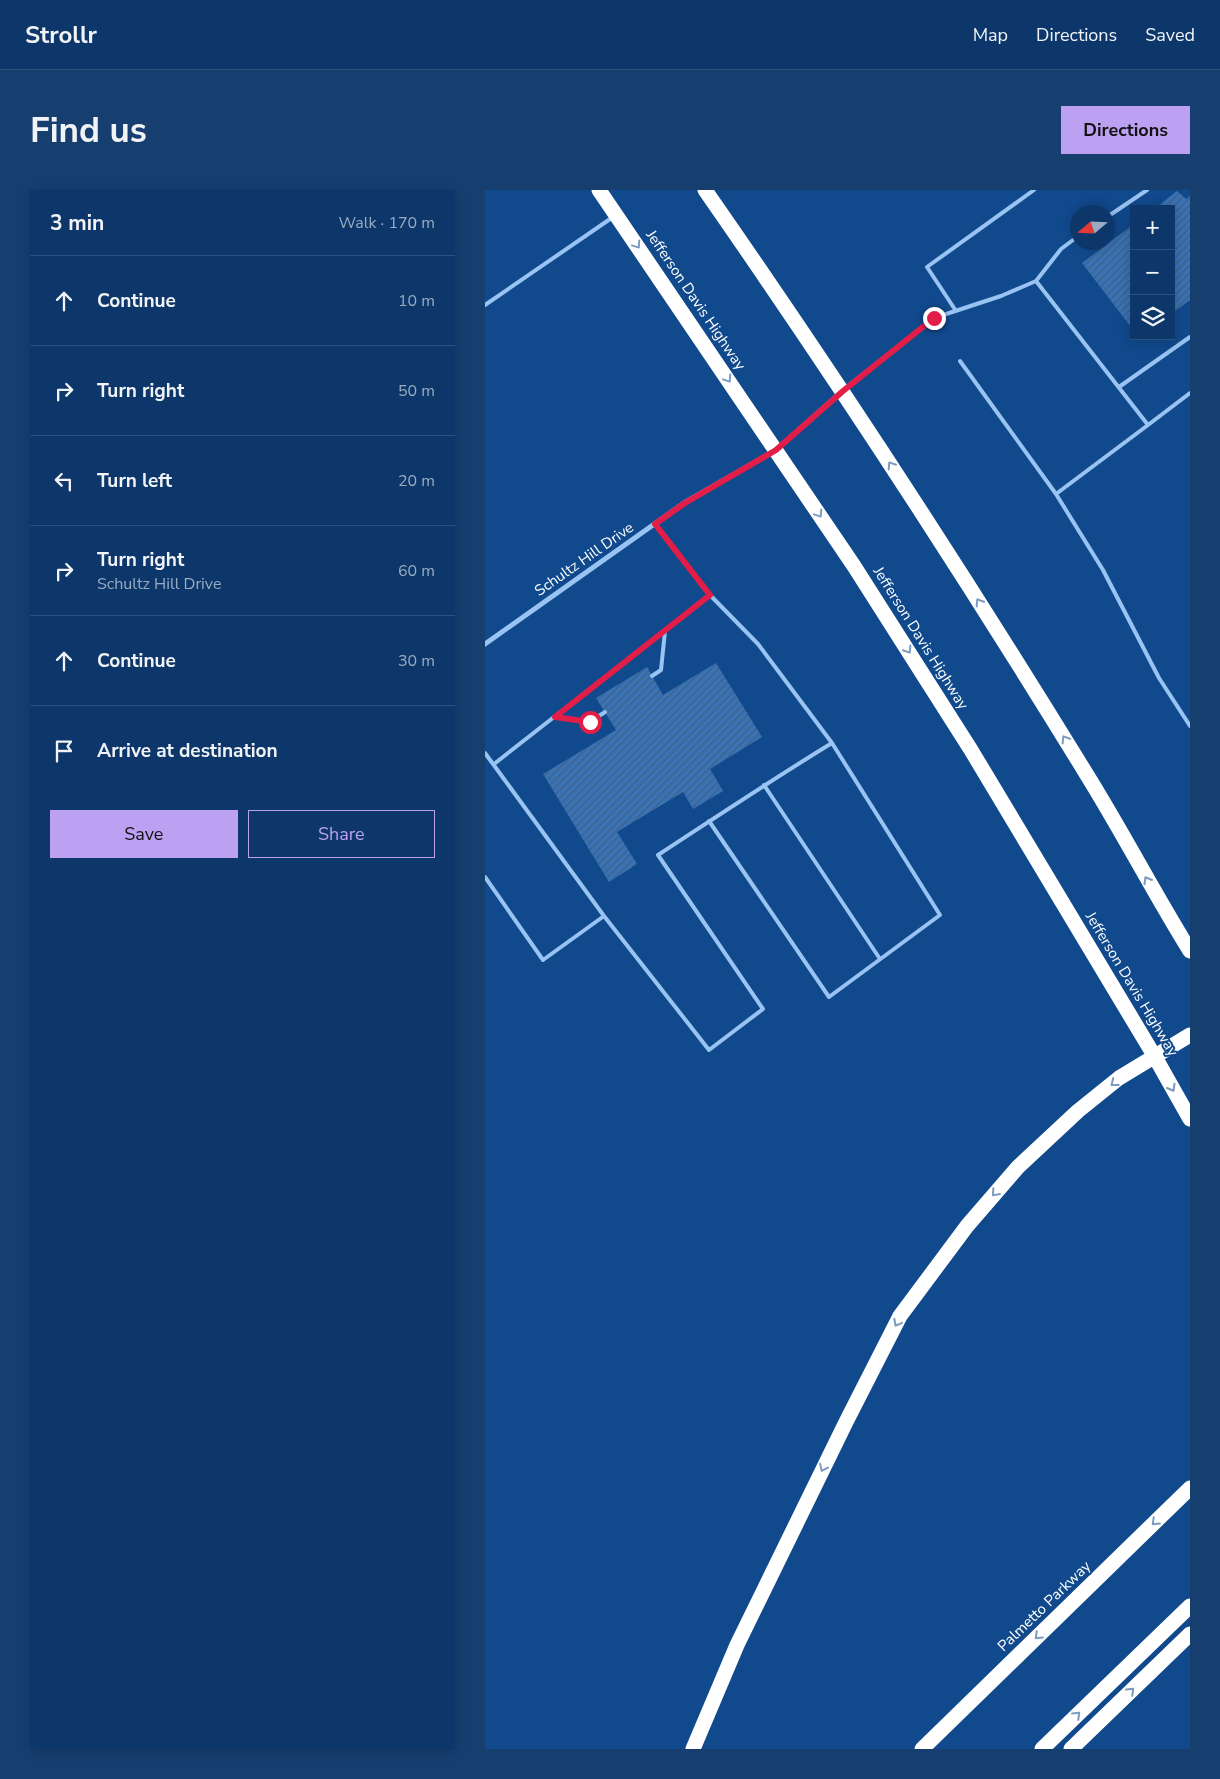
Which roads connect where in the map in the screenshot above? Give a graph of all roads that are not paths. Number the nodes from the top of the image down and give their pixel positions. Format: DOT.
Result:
graph roads {
  1 [pos="599,190"];
  2 [pos="705,190"];
  3 [pos="1034,190"];
  4 [pos="1147,190"];
  5 [pos="1115,212"];
  6 [pos="616,215"];
  7 [pos="1070,242"];
  8 [pos="1036,281"];
  9 [pos="485,305"];
  10 [pos="956,311"];
  11 [pos="1190,337"];
  12 [pos="960,361"];
  13 [pos="1119,388"];
  14 [pos="843,391"];
  15 [pos="1190,393"];
  16 [pos="1148,425"];
  17 [pos="776,450"];
  18 [pos="1057,494"];
  19 [pos="655,524"];
  20 [pos="710,595"];
  21 [pos="665,630"];
  22 [pos="485,644"];
  23 [pos="652,676"];
  24 [pos="605,712"];
  25 [pos="555,717"];
  26 [pos="1190,726"];
  27 [pos="832,743"];
  28 [pos="485,752"];
  29 [pos="493,764"];
  30 [pos="764,785"];
  31 [pos="709,821"];
  32 [pos="485,877"];
  33 [pos="1162,906"];
  34 [pos="604,916"];
  35 [pos="1190,930"];
  36 [pos="1190,951"];
  37 [pos="880,959"];
  38 [pos="1190,1036"];
  39 [pos="1155,1057"];
  40 [pos="1190,1119"];
  41 [pos="1190,1488"];
  42 [pos="1190,1606"];
  43 [pos="1190,1634"];
  44 [pos="693,1749"];
  45 [pos="922,1749"];
  46 [pos="1042,1749"];
  47 [pos="1071,1749"];
  1 -- 6 [label="highway, Jefferson Davis Highway"];
  2 -- 14 [label="highway"];
  3 -- 10 [label="lane"];
  4 -- 5 [label="lane"];
  6 -- 9 [label="lane"];
  6 -- 17 [label="highway, Jefferson Davis Highway, one-way"];
  7 -- 8 [label="lane"];
  8 -- 10 [label="lane"];
  8 -- 13 [label="lane"];
  10 -- 14 [label="lane"];
  11 -- 13 [label="lane"];
  12 -- 18 [label="lane"];
  13 -- 16 [label="lane"];
  14 -- 17 [label="street, Schultz Hill Drive"];
  33 -- 14 [label="highway, one-way"];
  15 -- 16 [label="lane"];
  16 -- 18 [label="lane"];
  17 -- 19 [label="street, Schultz Hill Drive"];
  17 -- 39 [label="highway, Jefferson Davis Highway, one-way"];
  18 -- 26 [label="lane"];
  19 -- 20 [label="lane"];
  19 -- 22 [label="street, Schultz Hill Drive"];
  20 -- 21 [label="lane"];
  20 -- 27 [label="lane"];
  21 -- 23 [label="lane"];
  21 -- 25 [label="lane"];
  24 -- 25 [label="lane"];
  25 -- 29 [label="lane"];
  27 -- 30 [label="lane"];
  27 -- 37 [label="lane"];
  28 -- 29 [label="lane"];
  29 -- 34 [label="lane"];
  30 -- 31 [label="lane"];
  30 -- 37 [label="lane"];
  31 -- 34 [label="lane"];
  31 -- 37 [label="lane"];
  32 -- 34 [label="lane"];
  33 -- 35 [label="highway"];
  33 -- 36 [label="highway"];
  38 -- 39 [label="highway"];
  39 -- 40 [label="highway, Jefferson Davis Highway, one-way"];
  39 -- 44 [label="highway, one-way"];
  41 -- 45 [label="highway, Palmetto Parkway, one-way"];
  46 -- 42 [label="highway, one-way"];
  47 -- 43 [label="highway, one-way"];
}
